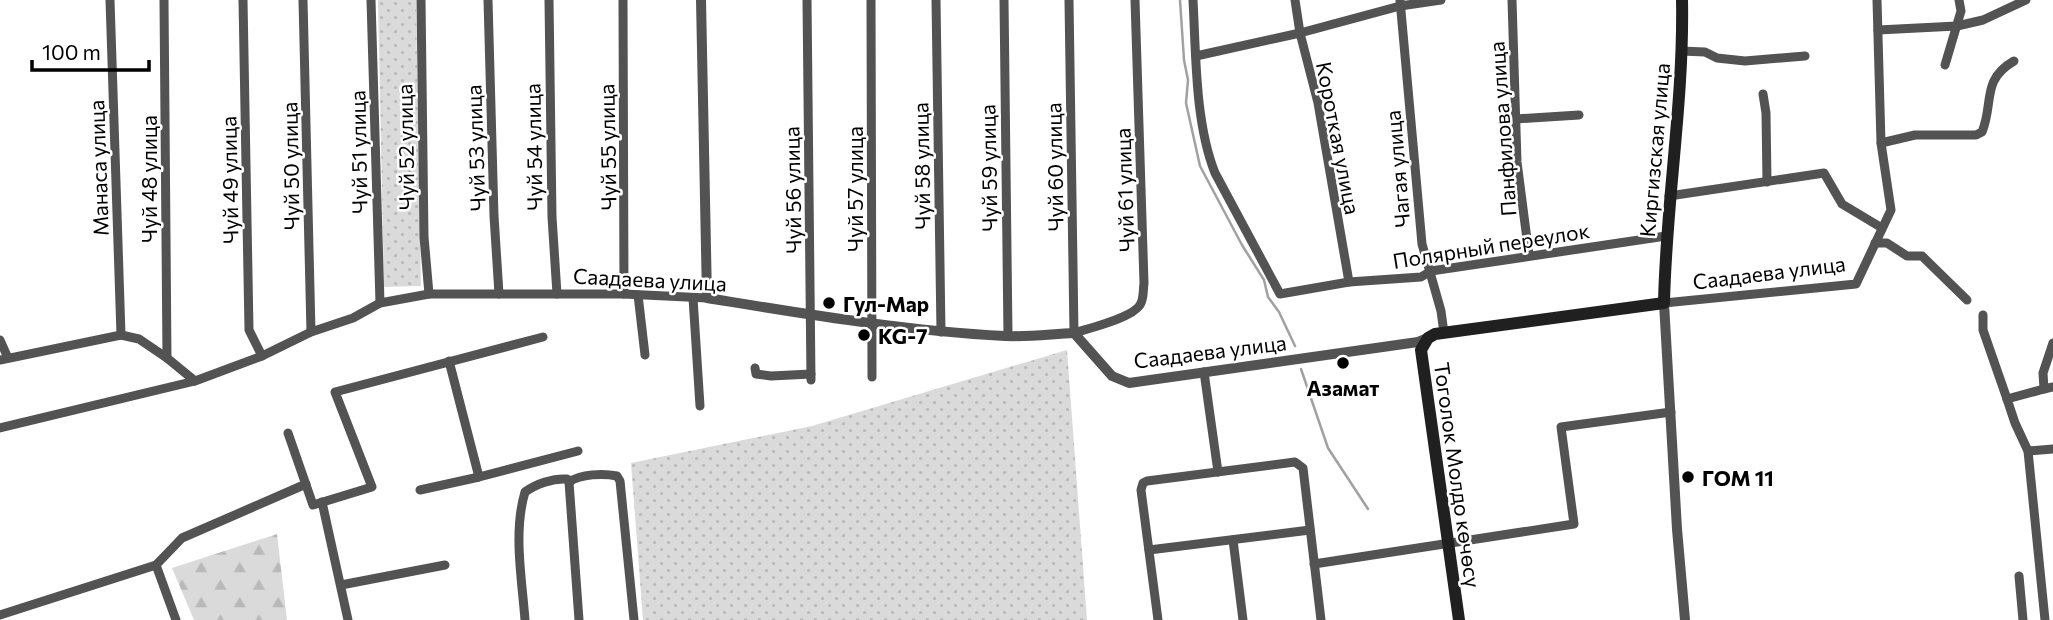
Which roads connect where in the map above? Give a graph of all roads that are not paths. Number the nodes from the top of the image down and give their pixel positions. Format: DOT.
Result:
graph roads {
  1 [pos="110,0"];
  2 [pos="164,0"];
  3 [pos="243,0"];
  4 [pos="303,0"];
  5 [pos="371,0"];
  6 [pos="421,0"];
  7 [pos="488,0"];
  8 [pos="549,0"];
  9 [pos="623,0"];
  10 [pos="701,0"];
  11 [pos="807,0"];
  12 [pos="871,0"];
  13 [pos="936,0"];
  14 [pos="1004,0"];
  15 [pos="1069,0"];
  16 [pos="1135,0"];
  17 [pos="1193,0"];
  18 [pos="1295,0"];
  19 [pos="1441,0"];
  20 [pos="1512,0"];
  21 [pos="1682,0"];
  22 [pos="1877,0"];
  23 [pos="1959,0"];
  24 [pos="2026,0"];
  25 [pos="1400,3"];
  26 [pos="1958,26"];
  27 [pos="1878,30"];
  28 [pos="1300,33"];
  29 [pos="1681,51"];
  30 [pos="1196,56"];
  31 [pos="1805,56"];
  32 [pos="2014,61"];
  33 [pos="1945,65"];
  34 [pos="1763,94"];
  35 [pos="1579,115"];
  36 [pos="1516,119"];
  37 [pos="1881,143"];
  38 [pos="1768,181"];
  39 [pos="1669,196"];
  40 [pos="1882,228"];
  41 [pos="1666,236"];
  42 [pos="1875,243"];
  43 [pos="1529,256"];
  44 [pos="1431,271"];
  45 [pos="1349,282"];
  46 [pos="429,294"];
  47 [pos="499,294"];
  48 [pos="556,294"];
  49 [pos="624,294"];
  50 [pos="638,295"];
  51 [pos="693,298"];
  52 [pos="707,298"];
  53 [pos="1967,300"];
  54 [pos="380,303"];
  55 [pos="1664,303"];
  56 [pos="811,314"];
  57 [pos="1983,315"];
  58 [pos="873,324"];
  59 [pos="311,332"];
  60 [pos="941,332"];
  61 [pos="1074,333"];
  62 [pos="1444,333"];
  63 [pos="121,335"];
  64 [pos="1008,336"];
  65 [pos="544,337"];
  66 [pos="1428,338"];
  67 [pos="0,340"];
  68 [pos="2053,343"];
  69 [pos="645,355"];
  70 [pos="262,356"];
  71 [pos="167,358"];
  72 [pos="4,359"];
  73 [pos="449,362"];
  74 [pos="755,368"];
  75 [pos="1204,372"];
  76 [pos="872,377"];
  77 [pos="195,382"];
  78 [pos="2048,388"];
  79 [pos="2007,399"];
  80 [pos="700,406"];
  81 [pos="1671,412"];
  82 [pos="0,428"];
  83 [pos="288,433"];
  84 [pos="2053,449"];
  85 [pos="578,451"];
  86 [pos="2028,451"];
  87 [pos="1219,472"];
  88 [pos="479,477"];
  89 [pos="569,482"];
  90 [pos="306,484"];
  91 [pos="420,490"];
  92 [pos="322,502"];
  93 [pos="1310,530"];
  94 [pos="1233,540"];
  95 [pos="1448,543"];
  96 [pos="1149,551"];
  97 [pos="1314,564"];
  98 [pos="156,565"];
  99 [pos="445,565"];
  100 [pos="2019,576"];
  101 [pos="341,585"];
  102 [pos="21,609"];
  103 [pos="0,615"];
  104 [pos="23,620"];
  105 [pos="176,620"];
  106 [pos="348,620"];
  107 [pos="525,620"];
  108 [pos="579,620"];
  109 [pos="634,620"];
  110 [pos="1158,620"];
  111 [pos="1243,620"];
  112 [pos="1321,620"];
  113 [pos="1459,620"];
  114 [pos="1685,620"];
  115 [pos="2024,620"];
  116 [pos="2045,620"];
  1 -- 63 [label="street, Манаса улица"];
  2 -- 71 [label="street, Чуй 48 улица"];
  3 -- 70 [label="street, Чуй 49 улица"];
  4 -- 59 [label="street, Чуй 50 улица"];
  5 -- 54 [label="street, Чуй 51 улица"];
  6 -- 46 [label="street, Чуй 52 улица"];
  7 -- 47 [label="street, Чуй 53 улица"];
  8 -- 48 [label="street, Чуй 54 улица"];
  9 -- 49 [label="street, Чуй 55 улица"];
  10 -- 52 [label="street"];
  11 -- 56 [label="street, Чуй 56 улица"];
  12 -- 58 [label="street, Чуй 57 улица"];
  13 -- 60 [label="street, Чуй 58 улица"];
  14 -- 64 [label="street, Чуй 59 улица"];
  15 -- 61 [label="street, Чуй 60 улица"];
  16 -- 61 [label="street, Чуй 61 улица"];
  17 -- 30 [label="street"];
  18 -- 28 [label="street, Короткая улица"];
  19 -- 25 [label="street"];
  20 -- 36 [label="street, Панфилова улица"];
  21 -- 29 [label="main road, Киргизская улица"];
  22 -- 27 [label="street"];
  23 -- 26 [label="street"];
  24 -- 26 [label="street"];
  25 -- 28 [label="street"];
  25 -- 44 [label="street, Чагая улица"];
  26 -- 27 [label="street"];
  26 -- 33 [label="street"];
  27 -- 37 [label="street"];
  28 -- 30 [label="street"];
  28 -- 45 [label="street, Короткая улица"];
  29 -- 31 [label="street"];
  29 -- 39 [label="main road, Киргизская улица"];
  30 -- 45 [label="street, Полярный переулок"];
  32 -- 37 [label="street"];
  34 -- 38 [label="street"];
  35 -- 36 [label="street"];
  36 -- 43 [label="street, Панфилова улица"];
  37 -- 40 [label="street, Саадаева улица"];
  38 -- 39 [label="street"];
  38 -- 40 [label="street"];
  39 -- 41 [label="main road, Киргизская улица"];
  40 -- 42 [label="street, Саадаева улица"];
  41 -- 43 [label="street, Полярный переулок"];
  41 -- 55 [label="main road, Киргизская улица"];
  42 -- 53 [label="street"];
  42 -- 55 [label="street, Саадаева улица"];
  43 -- 44 [label="street, Полярный переулок"];
  44 -- 45 [label="street, Полярный переулок"];
  44 -- 62 [label="street, Чагая улица"];
  46 -- 47 [label="street, Саадаева улица"];
  46 -- 54 [label="street, Саадаева улица"];
  47 -- 48 [label="street, Саадаева улица"];
  48 -- 49 [label="street, Саадаева улица"];
  49 -- 50 [label="street, Саадаева улица"];
  50 -- 51 [label="street, Саадаева улица"];
  50 -- 69 [label="street"];
  51 -- 52 [label="street, Саадаева улица"];
  51 -- 80 [label="street"];
  52 -- 56 [label="street, Саадаева улица"];
  54 -- 59 [label="street, Саадаева улица"];
  55 -- 62 [label="main road, Саадаева улица"];
  55 -- 81 [label="street"];
  56 -- 58 [label="street, Саадаева улица"];
  56 -- 74 [label="street, Чуй 56 улица"];
  57 -- 79 [label="street"];
  58 -- 60 [label="street, Саадаева улица"];
  58 -- 76 [label="street, Чуй 57 улица"];
  59 -- 70 [label="street, Саадаева улица"];
  60 -- 64 [label="street, Саадаева улица"];
  61 -- 64 [label="street, Саадаева улица"];
  61 -- 75 [label="street, Саадаева улица"];
  62 -- 66 [label="main road, Саадаева улица"];
  63 -- 71 [label="street"];
  63 -- 72 [label="street"];
  65 -- 73 [label="street"];
  66 -- 75 [label="street, Саадаева улица"];
  66 -- 95 [label="main road, Тоголок Молдо көчөсү"];
  67 -- 72 [label="street"];
  68 -- 78 [label="street"];
  70 -- 77 [label="street, Саадаева улица"];
  71 -- 77 [label="street"];
  73 -- 88 [label="street"];
  73 -- 92 [label="street"];
  75 -- 87 [label="street"];
  77 -- 82 [label="street, Саадаева улица"];
  78 -- 79 [label="street"];
  79 -- 86 [label="street"];
  81 -- 95 [label="street"];
  81 -- 114 [label="street"];
  83 -- 90 [label="street"];
  84 -- 86 [label="street"];
  85 -- 88 [label="street"];
  86 -- 116 [label="street"];
  87 -- 93 [label="street"];
  87 -- 96 [label="street"];
  88 -- 91 [label="street"];
  89 -- 107 [label="street"];
  89 -- 108 [label="street"];
  89 -- 109 [label="street"];
  90 -- 92 [label="street"];
  90 -- 98 [label="street"];
  92 -- 101 [label="street"];
  93 -- 94 [label="street"];
  93 -- 97 [label="street"];
  94 -- 96 [label="street"];
  94 -- 111 [label="street"];
  95 -- 97 [label="street"];
  95 -- 113 [label="main road, Тоголок Молдо көчөсү"];
  96 -- 110 [label="street"];
  97 -- 112 [label="street"];
  98 -- 102 [label="street"];
  98 -- 105 [label="street"];
  99 -- 101 [label="street"];
  100 -- 115 [label="street"];
  101 -- 106 [label="street"];
  102 -- 103 [label="street"];
  102 -- 104 [label="street"];
}
